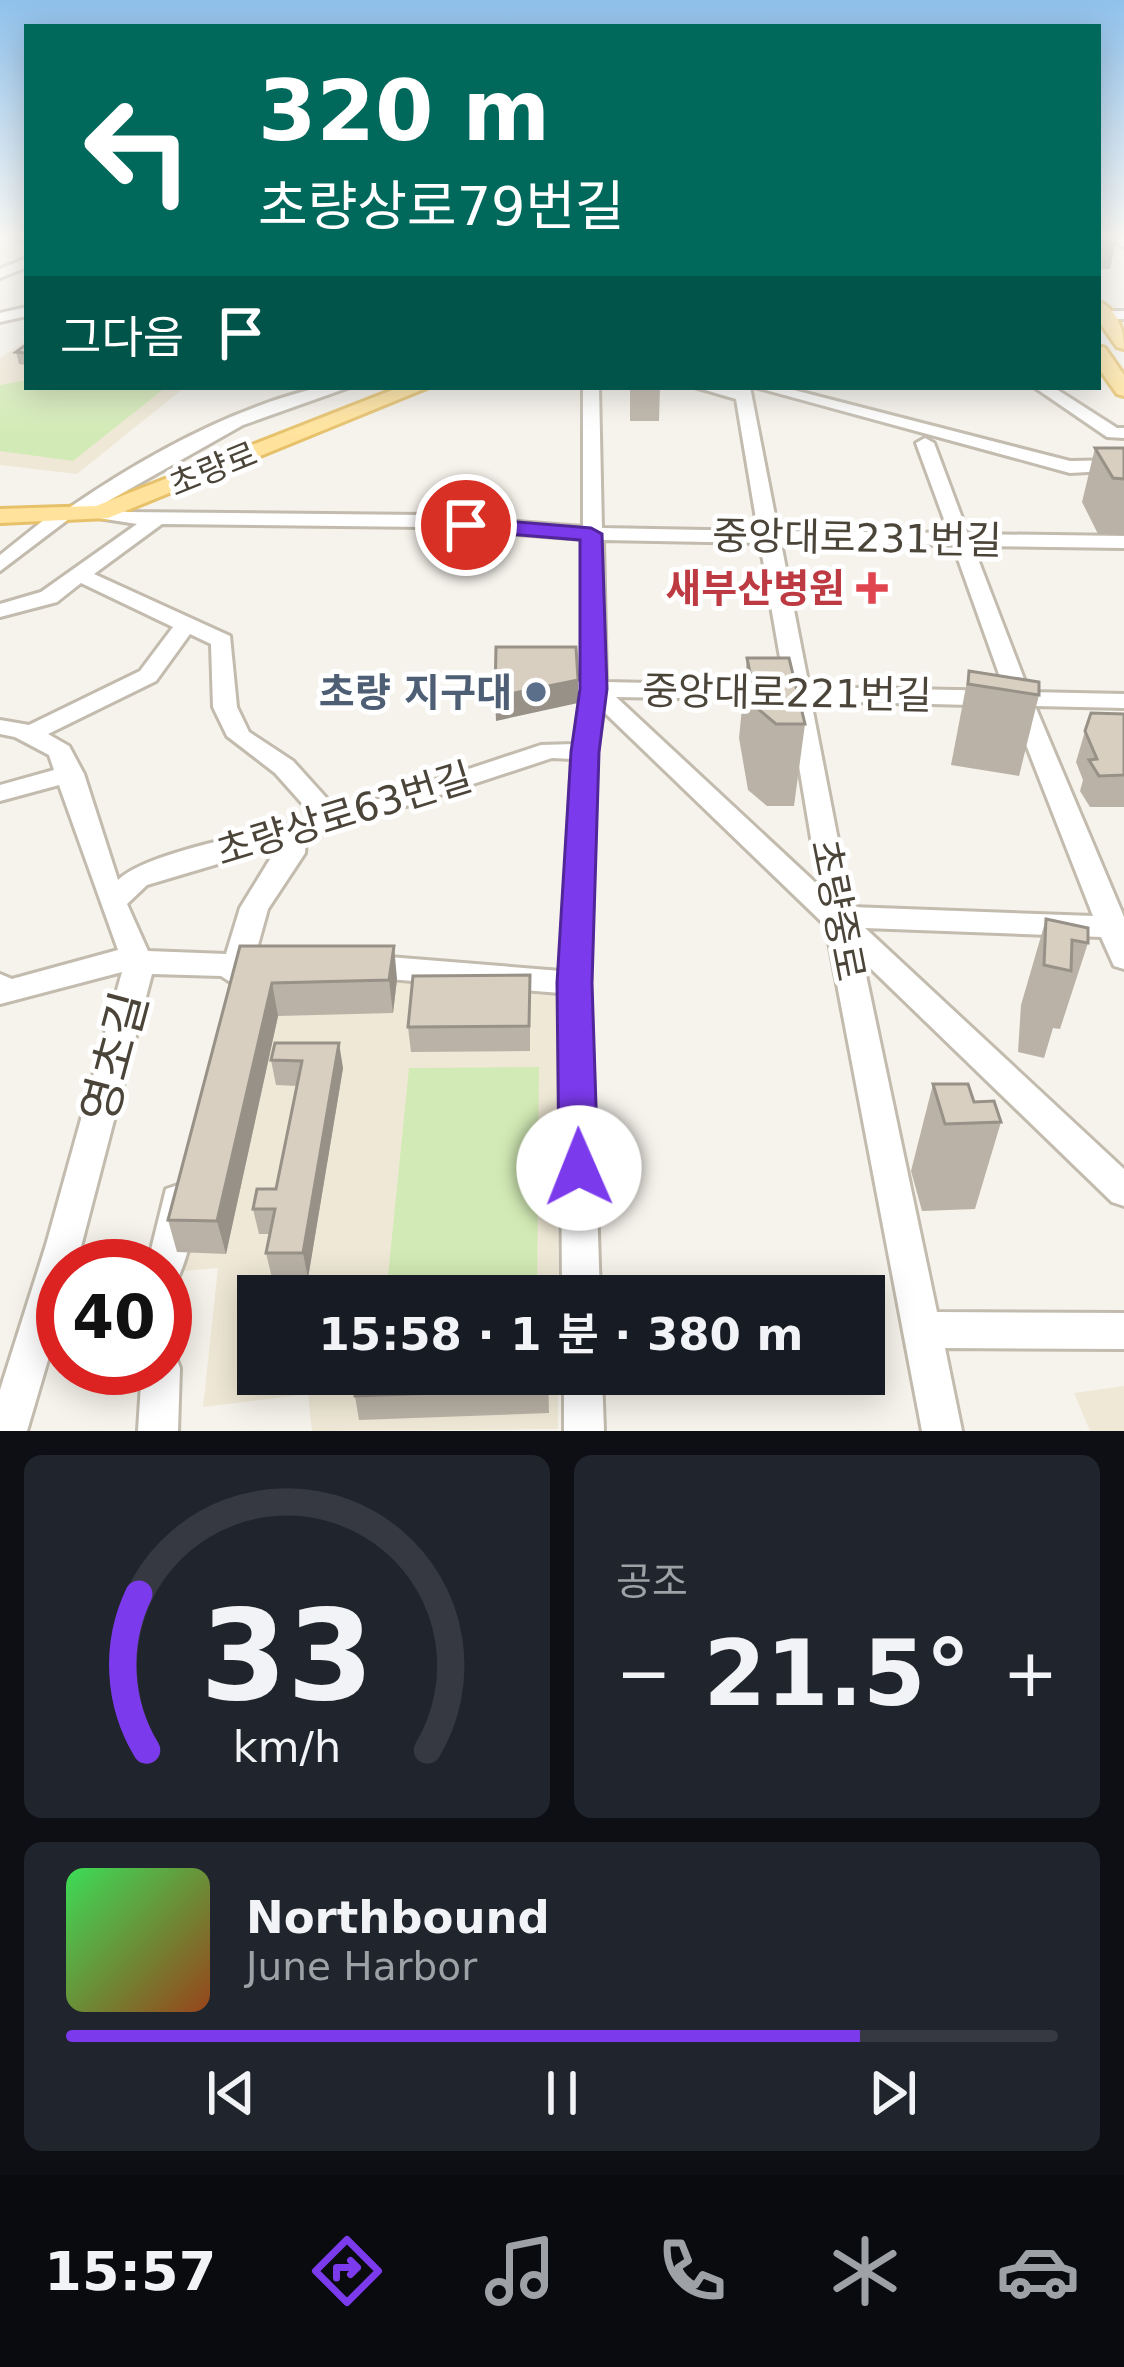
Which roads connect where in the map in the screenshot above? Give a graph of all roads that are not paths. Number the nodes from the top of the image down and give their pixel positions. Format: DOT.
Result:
graph roads {
  1 [pos="1104,315"];
  2 [pos="1124,343"];
  3 [pos="1101,362"];
  4 [pos="1122,387"];
  5 [pos="326,390"];
  6 [pos="411,390"];
  7 [pos="592,390"];
  8 [pos="750,390"];
  9 [pos="1047,390"];
  10 [pos="1124,434"];
  11 [pos="925,443"];
  12 [pos="1124,464"];
  13 [pos="100,513"];
  14 [pos="66,515"];
  15 [pos="0,516"];
  16 [pos="158,518"];
  17 [pos="591,534"];
  18 [pos="766,537"];
  19 [pos="958,538"];
  20 [pos="1124,542"];
  21 [pos="0,565"];
  22 [pos="82,577"];
  23 [pos="0,611"];
  24 [pos="187,622"];
  25 [pos="593,689"];
  26 [pos="796,694"];
  27 [pos="1019,697"];
  28 [pos="1124,700"];
  29 [pos="15,730"];
  30 [pos="585,752"];
  31 [pos="70,774"];
  32 [pos="0,793"];
  33 [pos="334,823"];
  34 [pos="293,835"];
  35 [pos="112,902"];
  36 [pos="838,917"];
  37 [pos="1118,927"];
  38 [pos="1124,958"];
  39 [pos="139,965"];
  40 [pos="236,968"];
  41 [pos="574,983"];
  42 [pos="1,985"];
  43 [pos="225,1010"];
  44 [pos="188,1161"];
  45 [pos="1124,1191"];
  46 [pos="171,1239"];
  47 [pos="581,1275"];
  48 [pos="922,1330"];
  49 [pos="1124,1331"];
  50 [pos="160,1395"];
  51 [pos="583,1395"];
  52 [pos="7,1431"];
  53 [pos="158,1431"];
  54 [pos="584,1431"];
  55 [pos="943,1431"];
  1 -- 2 [label="main road"];
  3 -- 4 [label="main road"];
  5 -- 14 [label="street"];
  6 -- 13 [label="main road, 초량로"];
  7 -- 17 [label="street"];
  8 -- 12 [label="street"];
  8 -- 18 [label="street, 초량중로"];
  9 -- 10 [label="street"];
  11 -- 19 [label="street"];
  13 -- 14 [label="main road, 초량로"];
  13 -- 16 [label="street, 중앙대로231번길"];
  14 -- 15 [label="main road, 초량로"];
  14 -- 21 [label="street"];
  16 -- 17 [label="street, 중앙대로231번길"];
  16 -- 22 [label="street"];
  17 -- 18 [label="street, 중앙대로231번길"];
  17 -- 25 [label="street"];
  18 -- 19 [label="street, 중앙대로231번길"];
  18 -- 26 [label="street, 초량중로"];
  19 -- 20 [label="street, 중앙대로231번길"];
  19 -- 27 [label="street"];
  22 -- 23 [label="street"];
  22 -- 24 [label="street"];
  24 -- 29 [label="street"];
  24 -- 33 [label="street"];
  25 -- 26 [label="street, 중앙대로221번길"];
  25 -- 30 [label="street"];
  25 -- 36 [label="street"];
  26 -- 27 [label="street, 중앙대로221번길"];
  26 -- 36 [label="street, 초량중로"];
  27 -- 28 [label="street, 중앙대로221번길"];
  27 -- 37 [label="street"];
  29 -- 31 [label="street, 영초길"];
  30 -- 33 [label="street, 초량상로63번길"];
  30 -- 41 [label="street"];
  31 -- 32 [label="street"];
  31 -- 35 [label="street, 영초길"];
  33 -- 34 [label="street, 초량상로63번길"];
  34 -- 35 [label="street, 초량상로63번길"];
  34 -- 40 [label="street"];
  35 -- 39 [label="street, 영초길"];
  36 -- 37 [label="street"];
  36 -- 45 [label="street"];
  36 -- 48 [label="street, 초량중로"];
  37 -- 38 [label="street"];
  39 -- 40 [label="street"];
  39 -- 42 [label="street"];
  39 -- 52 [label="street, 영초길"];
  40 -- 41 [label="street"];
  40 -- 43 [label="street"];
  41 -- 47 [label="street"];
  44 -- 46 [label="street"];
  48 -- 49 [label="street"];
  48 -- 55 [label="street, 초량중로"];
  50 -- 53 [label="street"];
  51 -- 54 [label="street"];
}
